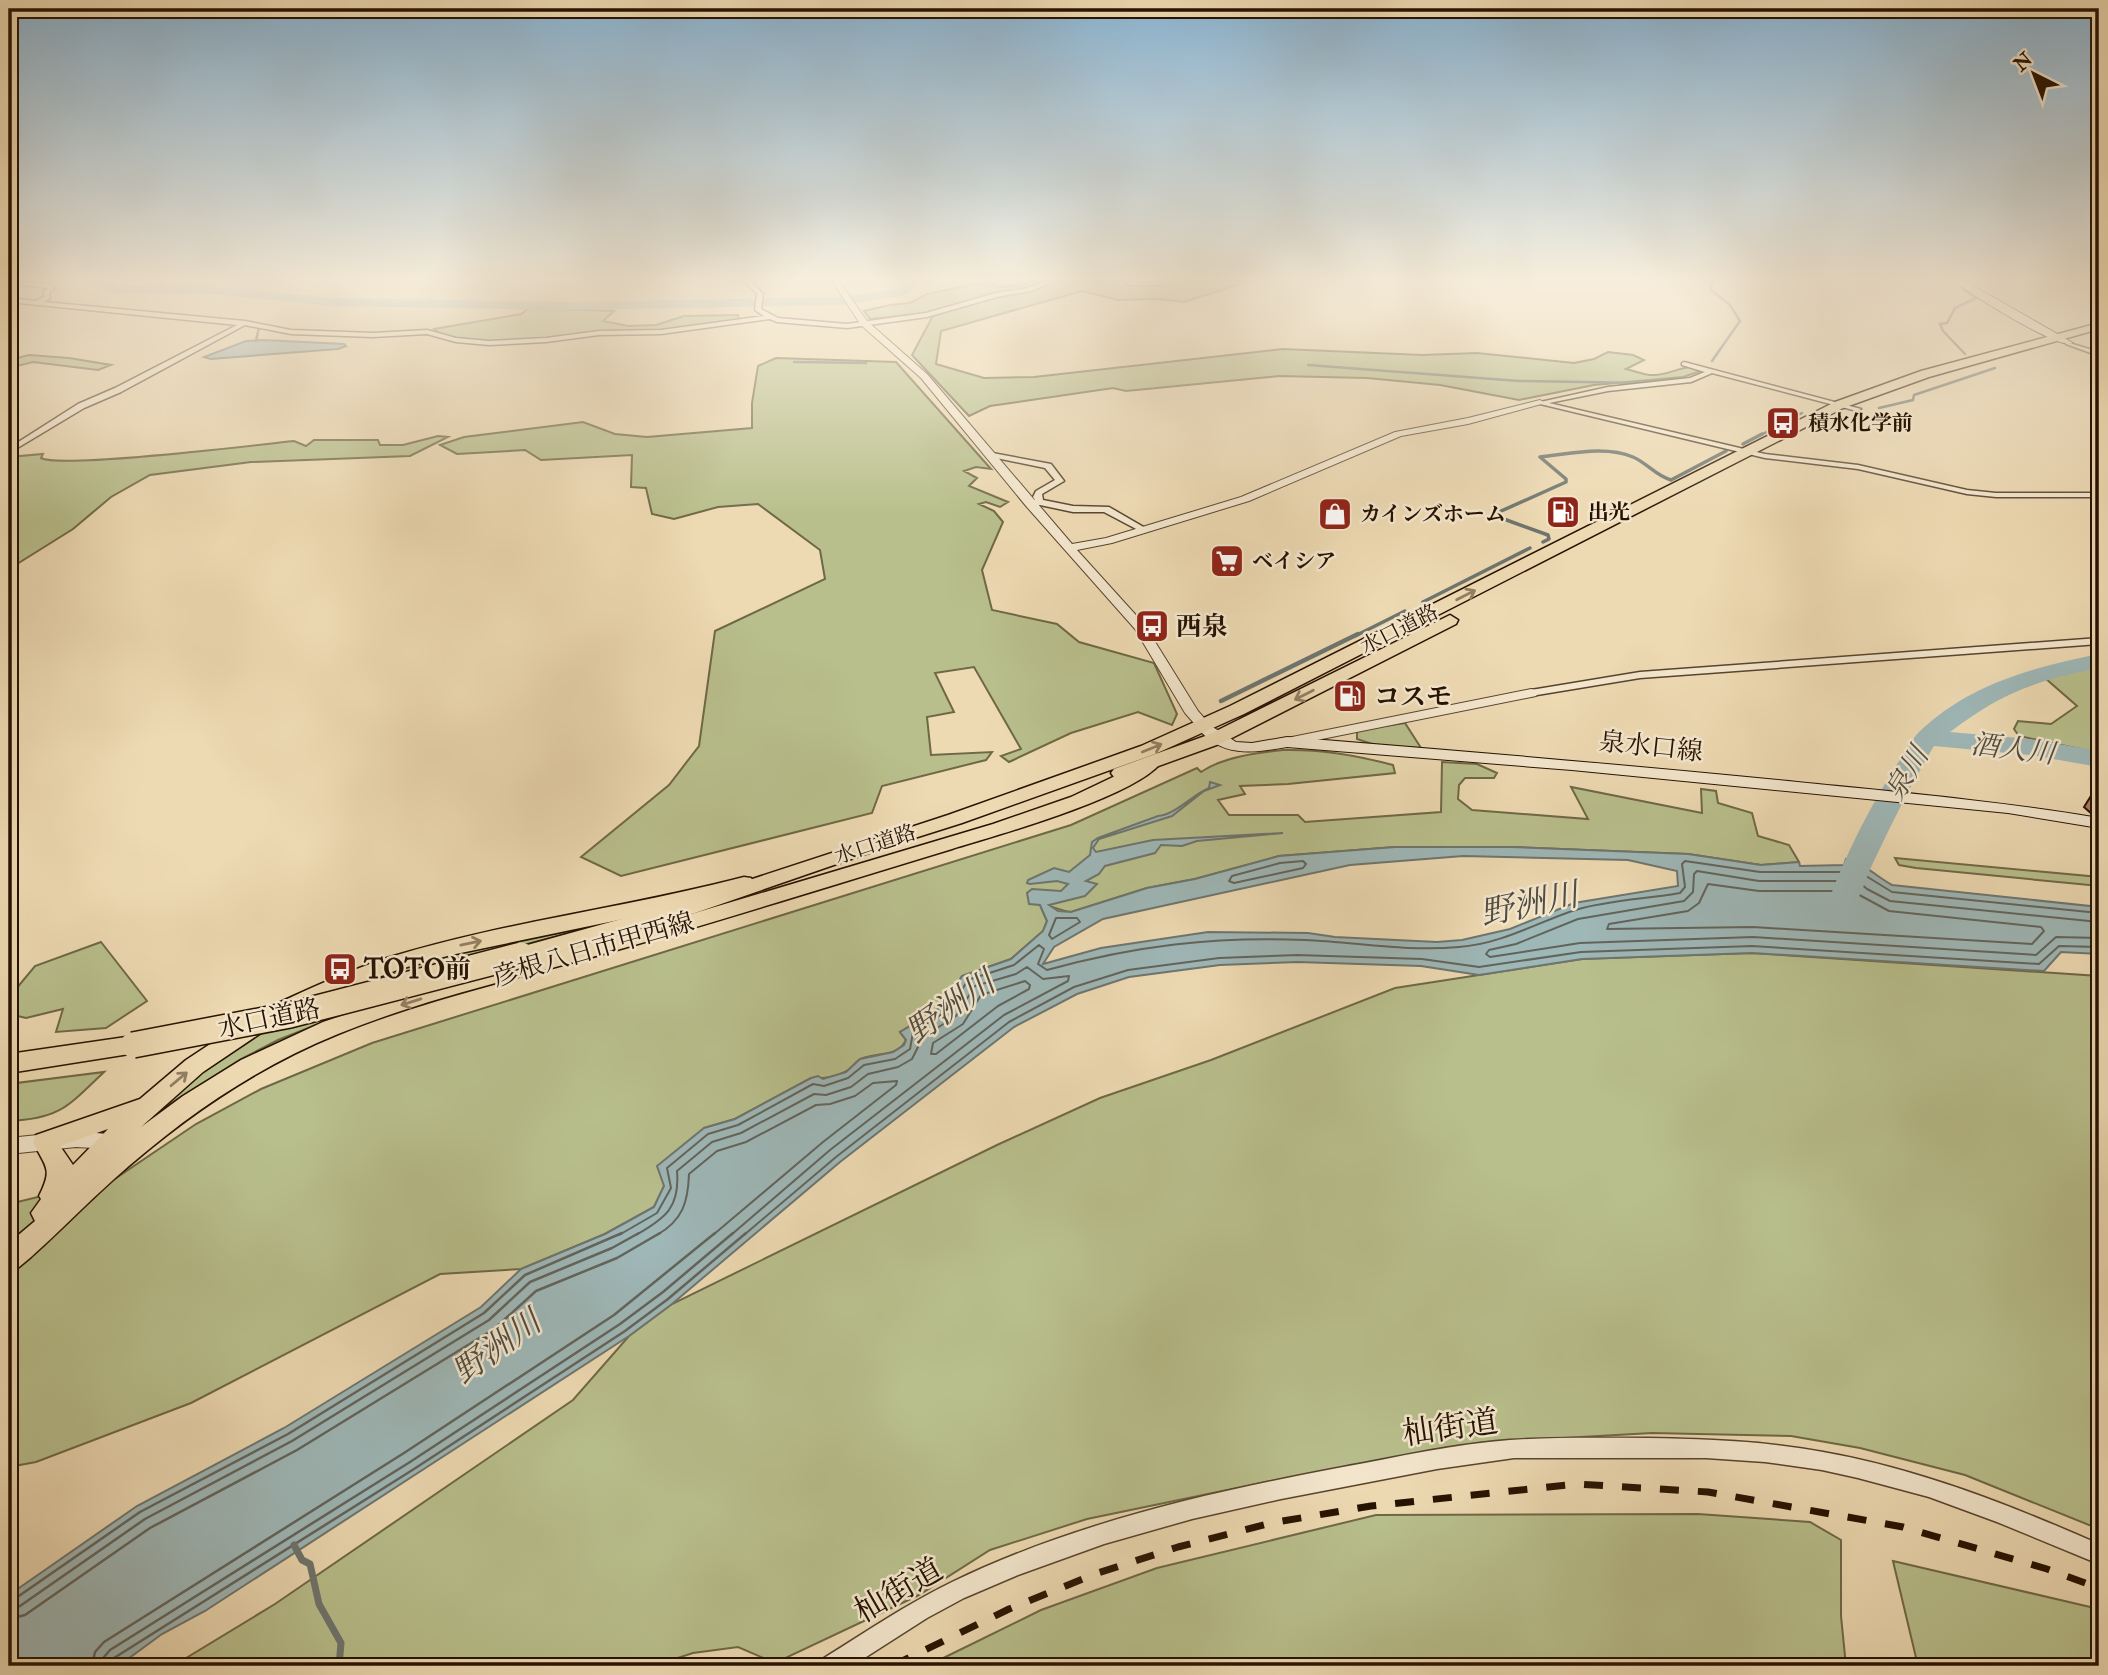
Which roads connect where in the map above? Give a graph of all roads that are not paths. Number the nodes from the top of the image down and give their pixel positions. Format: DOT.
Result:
graph roads {
  1 [pos="176,359"];
  2 [pos="905,359"];
  3 [pos="1984,359"];
  4 [pos="2001,359"];
  5 [pos="1684,364"];
  6 [pos="1712,372"];
  7 [pos="1541,403"];
  8 [pos="1839,405"];
  9 [pos="1857,409"];
  10 [pos="9,451"];
  11 [pos="1748,451"];
  12 [pos="990,454"];
  13 [pos="1766,456"];
  14 [pos="2099,495"];
  15 [pos="1035,503"];
  16 [pos="1143,529"];
  17 [pos="1069,548"];
  18 [pos="2099,641"];
  19 [pos="1531,693"];
  20 [pos="1210,733"];
  21 [pos="1287,742"];
  22 [pos="1152,764"];
  23 [pos="2099,823"];
  24 [pos="809,866"];
  25 [pos="687,908"];
  26 [pos="9,1064"];
  27 [pos="156,1099"];
  28 [pos="192,1100"];
  29 [pos="110,1141"];
  30 [pos="45,1142"];
  31 [pos="9,1146"];
  32 [pos="102,1174"];
  33 [pos="66,1182"];
  34 [pos="9,1252"];
  35 [pos="9,1259"];
  36 [pos="2099,1554"];
  37 [pos="832,1666"];
  1 -- 10 [label="street"];
  2 -- 12 [label="street"];
  3 -- 8 [label="highway, 水口道路"];
  4 -- 9 [label="highway, 水口道路"];
  5 -- 6 [label="street"];
  6 -- 7 [label="street"];
  6 -- 8 [label="street"];
  7 -- 11 [label="street"];
  7 -- 16 [label="street"];
  8 -- 9 [label="street"];
  8 -- 11 [label="highway, 水口道路"];
  9 -- 13 [label="highway, 水口道路"];
  11 -- 13 [label="street"];
  20 -- 11 [label="highway, 水口道路, one-way"];
  12 -- 15 [label="street"];
  12 -- 15 [label="street"];
  13 -- 14 [label="street"];
  13 -- 20 [label="highway, 水口道路, one-way"];
  15 -- 16 [label="street"];
  15 -- 17 [label="street"];
  16 -- 17 [label="street"];
  17 -- 20 [label="street"];
  18 -- 19 [label="street"];
  19 -- 21 [label="street"];
  20 -- 21 [label="main road, 泉水口線"];
  20 -- 22 [label="highway, 水口道路"];
  24 -- 20 [label="highway, 水口道路, one-way"];
  21 -- 23 [label="main road, 泉水口線"];
  22 -- 25 [label="highway, 水口道路"];
  22 -- 28 [label="main road, 彦根八日市甲西線, one-way"];
  24 -- 25 [label="highway, 水口道路"];
  27 -- 24 [label="main road, 彦根八日市甲西線, one-way"];
  25 -- 26 [label="highway, 水口道路, bridge"];
  27 -- 29 [label="main road, 彦根八日市甲西線"];
  27 -- 30 [label="main road"];
  28 -- 29 [label="main road"];
  28 -- 32 [label="main road, 彦根八日市甲西線"];
  29 -- 30 [label="street"];
  29 -- 32 [label="main road"];
  29 -- 33 [label="main road, 彦根八日市甲西線"];
  30 -- 31 [label="street"];
  30 -- 33 [label="main road"];
  32 -- 35 [label="main road, 彦根八日市甲西線"];
  33 -- 34 [label="main road, 彦根八日市甲西線"];
  36 -- 37 [label="street, 杣街道"];
}
